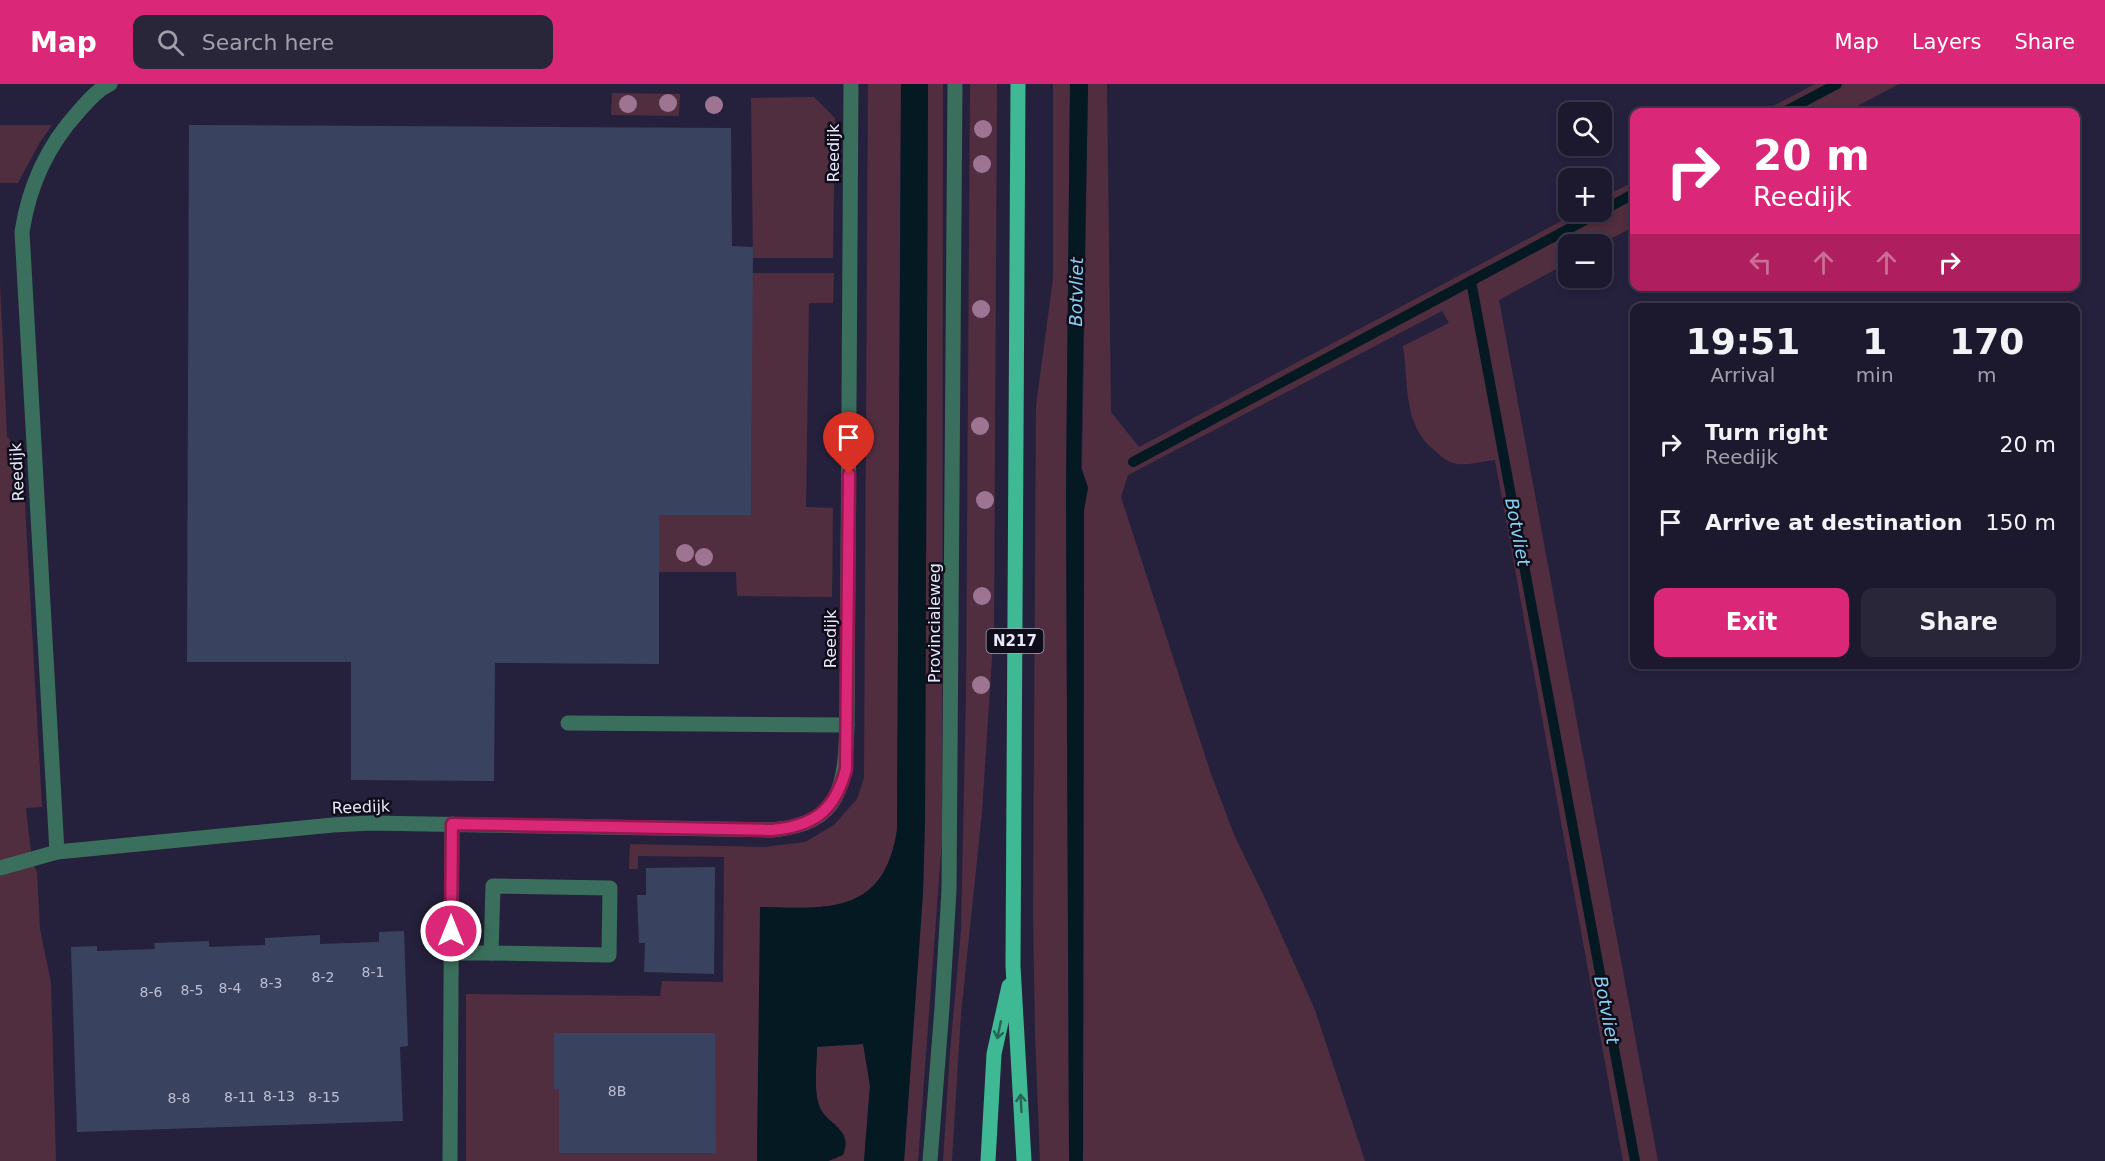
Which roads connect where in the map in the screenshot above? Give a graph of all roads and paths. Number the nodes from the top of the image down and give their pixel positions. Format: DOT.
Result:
graph roads {
  1 [pos="110,84"];
  2 [pos="851,84"];
  3 [pos="955,84"];
  4 [pos="1018,84"];
  5 [pos="567,723"];
  6 [pos="847,725"];
  7 [pos="452,824"];
  8 [pos="57,852"];
  9 [pos="0,868"];
  10 [pos="451,953"];
  11 [pos="491,953"];
  12 [pos="1013,966"];
  13 [pos="450,1161"];
  14 [pos="930,1161"];
  15 [pos="988,1161"];
  16 [pos="1024,1161"];
  1 -- 8 [label="street, Reedijk"];
  2 -- 6 [label="street, Reedijk"];
  3 -- 14 [label="street, Provincialeweg"];
  4 -- 12 [label="main road, N217"];
  5 -- 6 [label="street"];
  6 -- 7 [label="street, Reedijk"];
  7 -- 8 [label="street, Reedijk"];
  7 -- 10 [label="street"];
  8 -- 9 [label="street, Reedijk"];
  10 -- 11 [label="street"];
  10 -- 13 [label="street"];
  11 -- 11 [label="street"];
  12 -- 15 [label="main road, N217, one-way"];
  16 -- 12 [label="main road, N217, one-way"];
}
